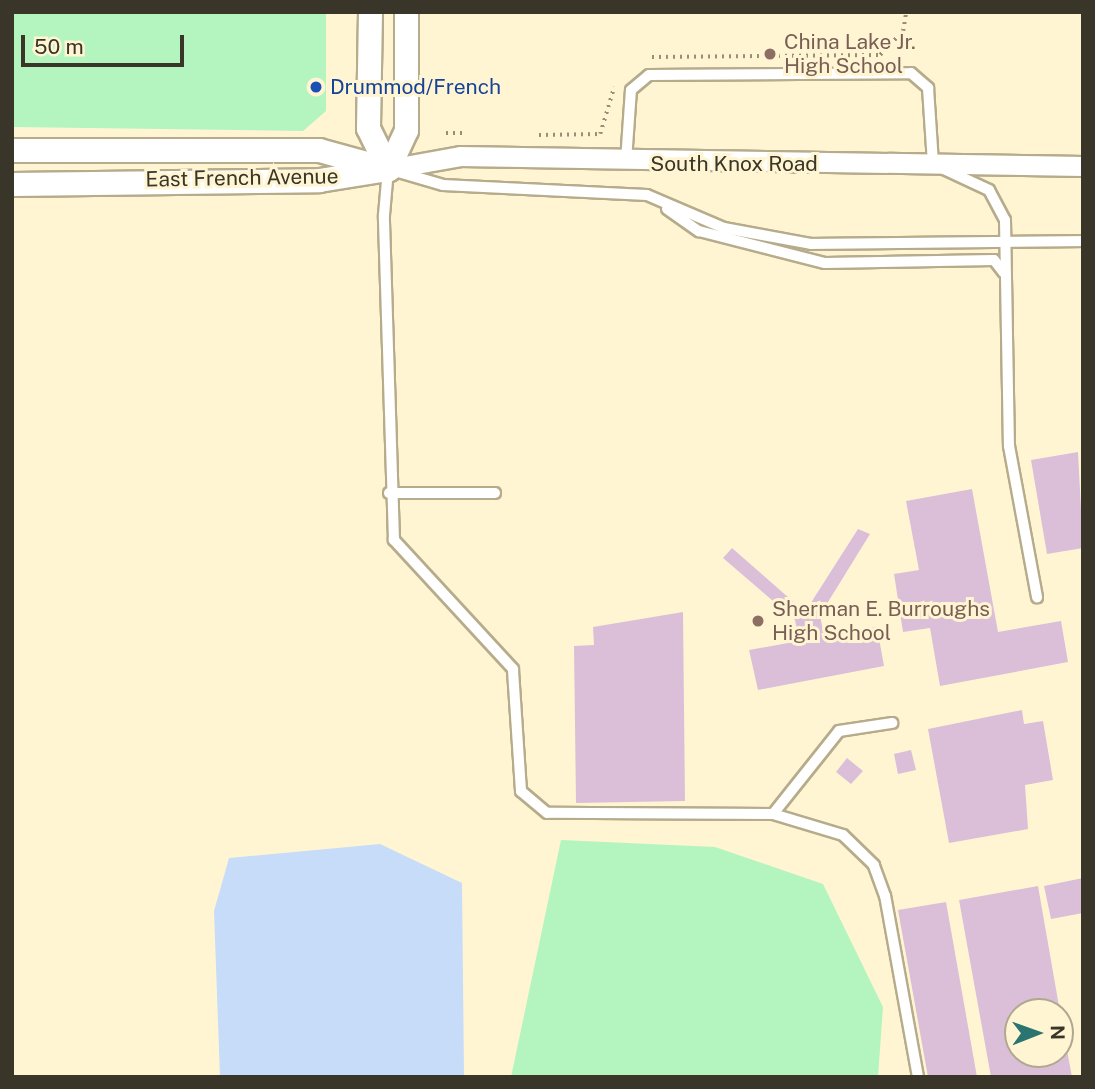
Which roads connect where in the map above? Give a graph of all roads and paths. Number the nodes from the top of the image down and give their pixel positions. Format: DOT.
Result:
graph roads {
  1 [pos="370,12"];
  2 [pos="406,12"];
  3 [pos="12,150"];
  4 [pos="626,163"];
  5 [pos="933,164"];
  6 [pos="1083,166"];
  7 [pos="388,169"];
  8 [pos="12,184"];
  9 [pos="647,195"];
  10 [pos="1083,241"];
  11 [pos="1007,244"];
  12 [pos="1007,288"];
  13 [pos="389,493"];
  14 [pos="495,494"];
  15 [pos="1037,597"];
  16 [pos="892,723"];
  17 [pos="773,814"];
  18 [pos="918,1077"];
  1 -- 7 [label="street"];
  2 -- 7 [label="street"];
  3 -- 7 [label="street, East French Avenue"];
  4 -- 5 [label="street, South Knox Road"];
  4 -- 5 [label="lane"];
  4 -- 7 [label="street, South Knox Road"];
  5 -- 6 [label="street, South Knox Road"];
  5 -- 11 [label="lane"];
  7 -- 8 [label="street, East French Avenue"];
  7 -- 9 [label="lane"];
  7 -- 13 [label="lane"];
  9 -- 11 [label="lane"];
  9 -- 12 [label="lane"];
  10 -- 11 [label="lane"];
  11 -- 12 [label="lane"];
  12 -- 15 [label="lane"];
  13 -- 14 [label="lane"];
  13 -- 17 [label="lane"];
  16 -- 17 [label="lane"];
  17 -- 18 [label="lane"];
}
